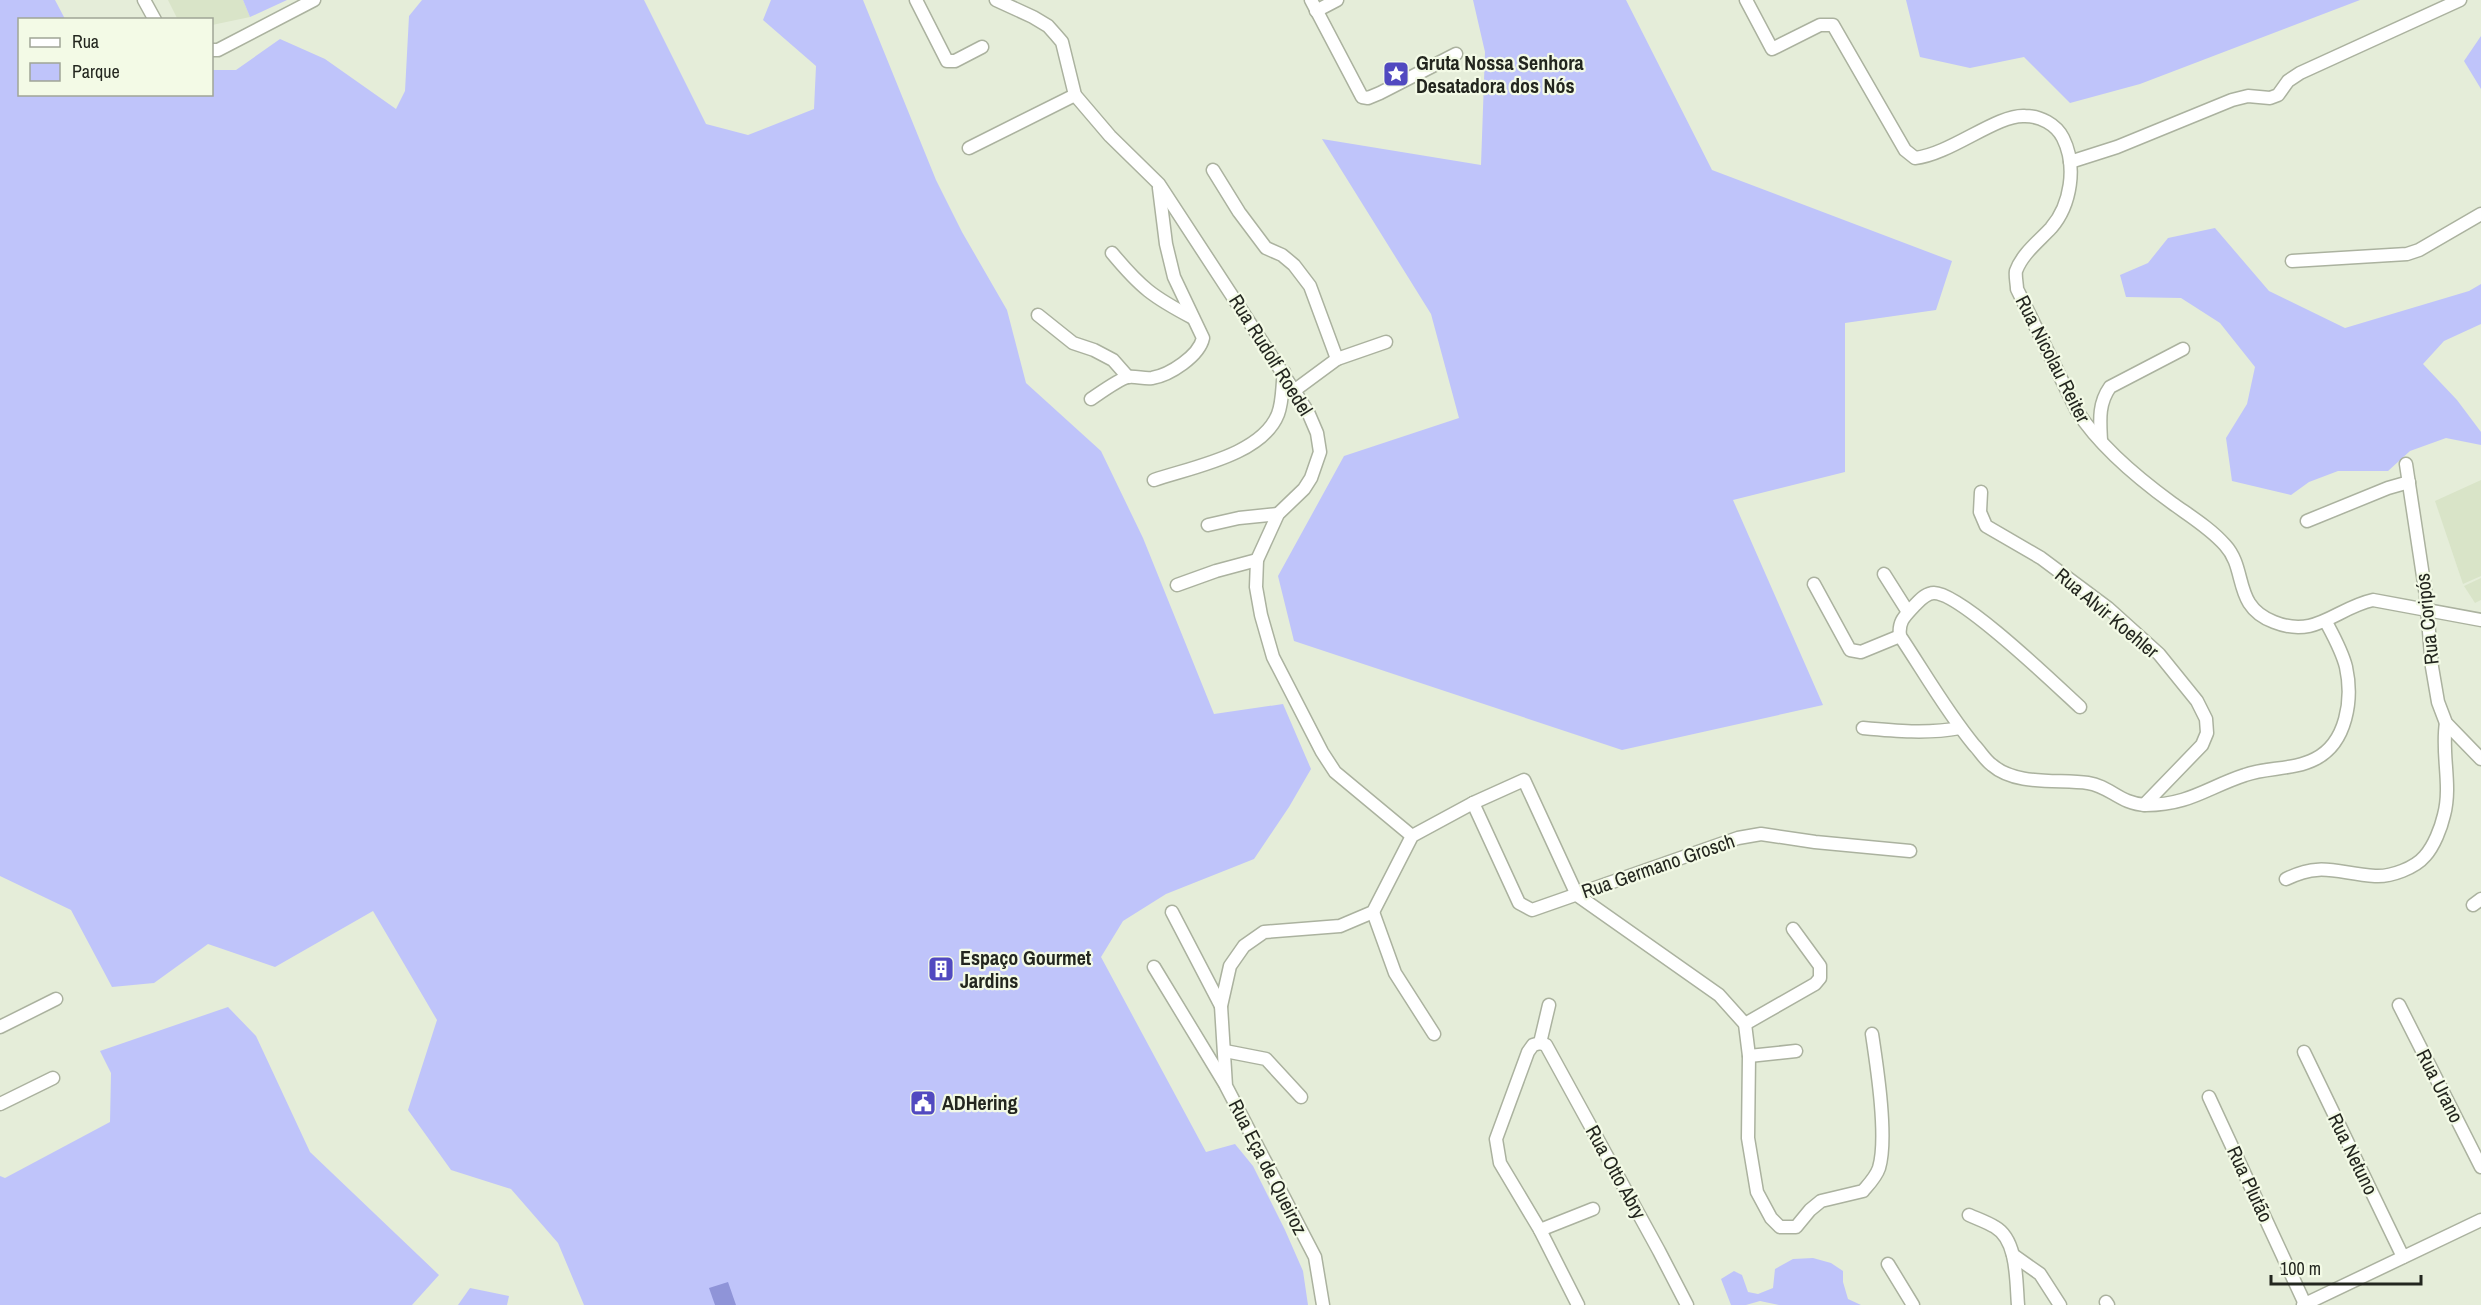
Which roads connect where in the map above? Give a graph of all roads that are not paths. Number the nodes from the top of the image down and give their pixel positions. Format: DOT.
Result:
graph roads {
  1 [pos="144,0"];
  2 [pos="314,0"];
  3 [pos="916,0"];
  4 [pos="996,0"];
  5 [pos="1337,0"];
  6 [pos="1746,0"];
  7 [pos="2460,0"];
  8 [pos="1313,5"];
  9 [pos="154,18"];
  10 [pos="982,47"];
  11 [pos="213,50"];
  12 [pos="1456,54"];
  13 [pos="1074,95"];
  14 [pos="969,148"];
  15 [pos="2070,162"];
  16 [pos="1213,170"];
  17 [pos="1159,184"];
  18 [pos="2481,214"];
  19 [pos="1112,253"];
  20 [pos="2292,261"];
  21 [pos="1038,315"];
  22 [pos="1193,318"];
  23 [pos="1386,342"];
  24 [pos="2182,349"];
  25 [pos="1337,359"];
  26 [pos="1284,372"];
  27 [pos="1128,377"];
  28 [pos="1295,390"];
  29 [pos="1091,399"];
  30 [pos="2101,441"];
  31 [pos="2406,464"];
  32 [pos="1154,480"];
  33 [pos="2409,482"];
  34 [pos="1980,492"];
  35 [pos="1278,514"];
  36 [pos="2307,521"];
  37 [pos="1208,525"];
  38 [pos="1257,560"];
  39 [pos="1884,574"];
  40 [pos="1814,584"];
  41 [pos="1177,585"];
  42 [pos="2427,609"];
  43 [pos="1908,612"];
  44 [pos="2481,620"];
  45 [pos="2326,622"];
  46 [pos="1900,636"];
  47 [pos="2080,707"];
  48 [pos="2446,723"];
  49 [pos="1863,728"];
  50 [pos="1960,728"];
  51 [pos="2481,759"];
  52 [pos="1473,803"];
  53 [pos="2144,805"];
  54 [pos="1412,836"];
  55 [pos="1910,851"];
  56 [pos="2286,879"];
  57 [pos="1576,895"];
  58 [pos="1172,912"];
  59 [pos="1373,912"];
  60 [pos="1793,929"];
  61 [pos="1154,967"];
  62 [pos="56,999"];
  63 [pos="1549,1005"];
  64 [pos="2399,1005"];
  65 [pos="1221,1006"];
  66 [pos="1745,1024"];
  67 [pos="0,1027"];
  68 [pos="1434,1034"];
  69 [pos="1872,1034"];
  70 [pos="1540,1043"];
  71 [pos="1225,1051"];
  72 [pos="1796,1051"];
  73 [pos="2304,1052"];
  74 [pos="1749,1056"];
  75 [pos="53,1078"];
  76 [pos="1226,1086"];
  77 [pos="1301,1097"];
  78 [pos="2210,1097"];
  79 [pos="0,1104"];
  80 [pos="2481,1167"];
  81 [pos="1593,1209"];
  82 [pos="1969,1215"];
  83 [pos="2481,1220"];
  84 [pos="1540,1230"];
  85 [pos="2013,1255"];
  86 [pos="2403,1257"];
  87 [pos="1888,1264"];
  88 [pos="2304,1304"];
  89 [pos="1323,1305"];
  90 [pos="1578,1305"];
  91 [pos="1687,1305"];
  92 [pos="1913,1305"];
  93 [pos="2018,1305"];
  94 [pos="2060,1305"];
  1 -- 9 [label="street"];
  2 -- 11 [label="street"];
  3 -- 10 [label="street"];
  4 -- 13 [label="street, Rua Rudolf Roedel"];
  5 -- 8 [label="street"];
  6 -- 15 [label="street, Rua Nicolau Reiter"];
  7 -- 15 [label="street"];
  8 -- 12 [label="street"];
  13 -- 14 [label="street"];
  13 -- 17 [label="street, Rua Rudolf Roedel"];
  15 -- 30 [label="street, Rua Nicolau Reiter"];
  16 -- 25 [label="street"];
  17 -- 22 [label="street"];
  17 -- 26 [label="street, Rua Rudolf Roedel"];
  18 -- 20 [label="street"];
  19 -- 22 [label="street"];
  21 -- 27 [label="street"];
  22 -- 27 [label="street"];
  23 -- 25 [label="street"];
  24 -- 30 [label="street"];
  25 -- 28 [label="street"];
  26 -- 28 [label="street, Rua Rudolf Roedel"];
  26 -- 32 [label="street"];
  27 -- 29 [label="street"];
  28 -- 35 [label="street, Rua Rudolf Roedel"];
  30 -- 45 [label="street, Rua Nicolau Reiter"];
  31 -- 33 [label="street, Rua Coripós"];
  33 -- 36 [label="street"];
  33 -- 42 [label="street, Rua Coripós"];
  34 -- 53 [label="street, Rua Alvir Koehler"];
  35 -- 37 [label="street"];
  35 -- 38 [label="street, Rua Rudolf Roedel"];
  38 -- 41 [label="street"];
  38 -- 54 [label="street, Rua Rudolf Roedel"];
  39 -- 43 [label="street"];
  40 -- 46 [label="street"];
  42 -- 44 [label="street, Rua Nicolau Reiter"];
  42 -- 45 [label="street, Rua Nicolau Reiter"];
  42 -- 48 [label="street, Rua Coripós"];
  43 -- 46 [label="street"];
  43 -- 47 [label="street"];
  45 -- 53 [label="street"];
  46 -- 50 [label="street"];
  48 -- 51 [label="street, Rua Coripós"];
  48 -- 56 [label="street"];
  49 -- 50 [label="street"];
  50 -- 53 [label="street"];
  52 -- 54 [label="street"];
  52 -- 57 [label="street, Rua Germano Grosch"];
  52 -- 57 [label="street"];
  54 -- 59 [label="street"];
  55 -- 57 [label="street, Rua Germano Grosch"];
  57 -- 66 [label="street"];
  58 -- 65 [label="street"];
  59 -- 65 [label="street, Rua Eça de Queiroz"];
  59 -- 68 [label="street"];
  60 -- 66 [label="street"];
  61 -- 76 [label="street"];
  62 -- 67 [label="street"];
  63 -- 70 [label="street"];
  64 -- 80 [label="street, Rua Urano"];
  65 -- 71 [label="street, Rua Eça de Queiroz"];
  66 -- 74 [label="street"];
  69 -- 74 [label="street"];
  70 -- 84 [label="street"];
  70 -- 91 [label="street, Rua Otto Abry"];
  71 -- 76 [label="street, Rua Eça de Queiroz"];
  71 -- 77 [label="street"];
  72 -- 74 [label="street"];
  73 -- 86 [label="street, Rua Netuno"];
  75 -- 79 [label="street"];
  76 -- 89 [label="street, Rua Eça de Queiroz"];
  78 -- 88 [label="street, Rua Plutão"];
  81 -- 84 [label="street"];
  82 -- 85 [label="street"];
  83 -- 86 [label="street"];
  84 -- 90 [label="street"];
  85 -- 93 [label="street"];
  85 -- 94 [label="street"];
  86 -- 88 [label="street"];
  87 -- 92 [label="street"];
}
